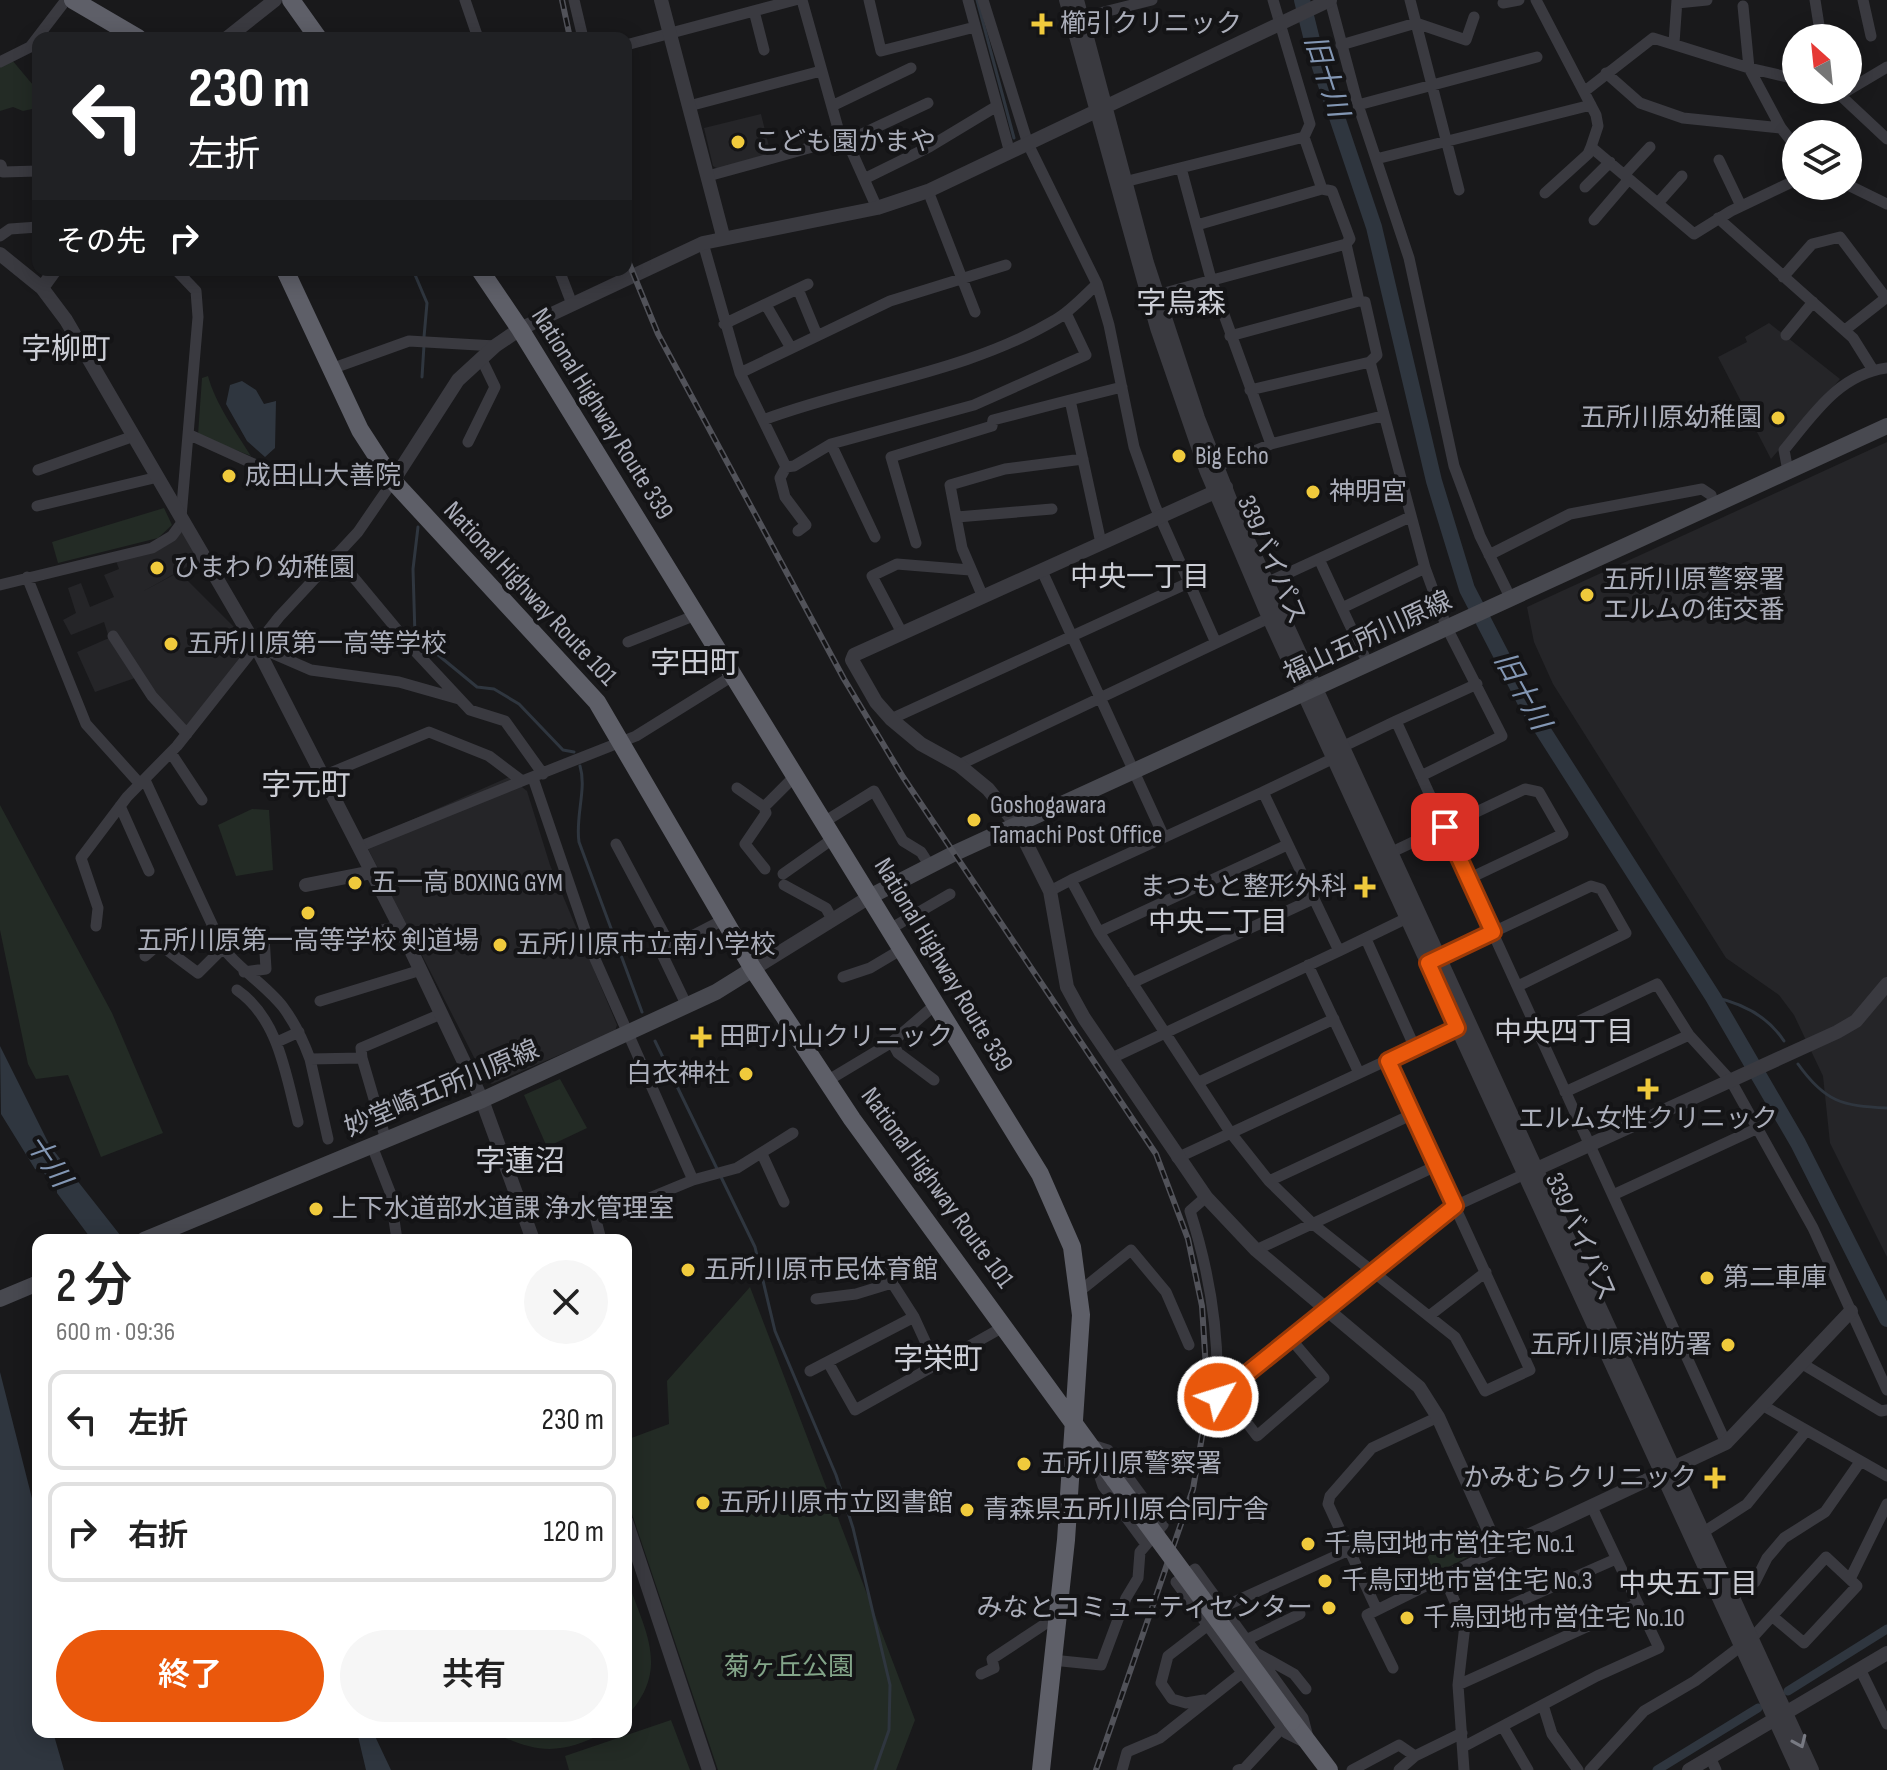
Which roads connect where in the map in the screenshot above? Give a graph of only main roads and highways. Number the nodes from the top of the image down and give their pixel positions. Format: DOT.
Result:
graph roads {
  1 [pos="73,0"];
  2 [pos="291,0"];
  3 [pos="128,32"];
  4 [pos="314,32"];
  5 [pos="288,276"];
  6 [pos="484,276"];
  7 [pos="1887,426"];
  8 [pos="871,896"];
  9 [pos="753,969"];
  10 [pos="158,1234"];
  11 [pos="32,1286"];
  12 [pos="0,1299"];
  13 [pos="1077,1424"];
  14 [pos="1041,1770"];
  15 [pos="1329,1770"];
  1 -- 3 [label="highway"];
  2 -- 4 [label="highway"];
  5 -- 9 [label="highway, National Highway Route 101"];
  6 -- 8 [label="highway, National Highway Route 339"];
  7 -- 8 [label="main road, 福山五所川原線"];
  8 -- 13 [label="highway, National Highway Route 339"];
  9 -- 10 [label="main road, 妙堂崎五所川原線"];
  9 -- 13 [label="highway, National Highway Route 101"];
  11 -- 12 [label="main road"];
  13 -- 14 [label="highway, National Highway Route 339"];
  13 -- 15 [label="highway, National Highway Route 101, bridge"];
}
